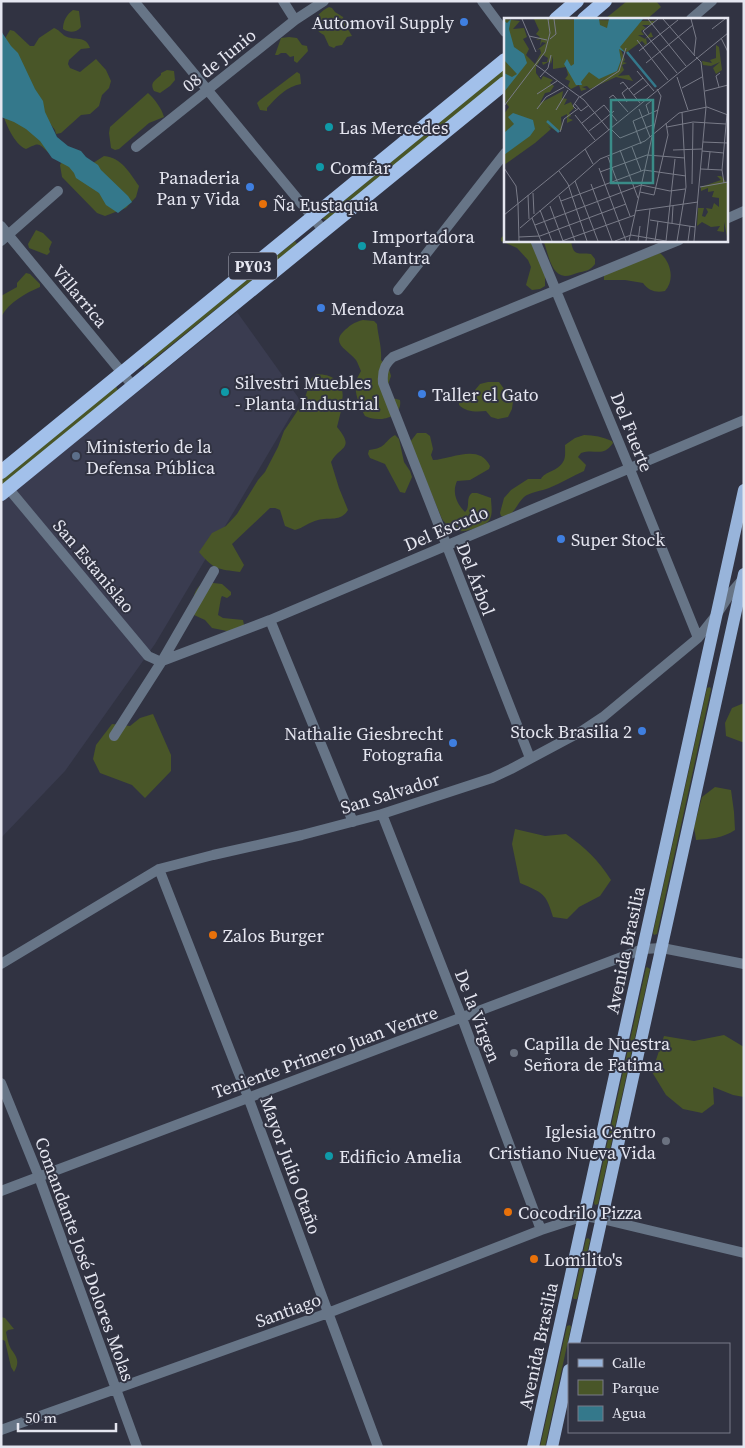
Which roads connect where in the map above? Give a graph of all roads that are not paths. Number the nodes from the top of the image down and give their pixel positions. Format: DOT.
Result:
graph roads {
  1 [pos="134,1"];
  2 [pos="283,1"];
  3 [pos="324,1"];
  4 [pos="482,1"];
  5 [pos="577,1"];
  6 [pos="605,1"];
  7 [pos="712,1"];
  8 [pos="557,18"];
  9 [pos="585,18"];
  10 [pos="692,18"];
  11 [pos="295,20"];
  12 [pos="504,31"];
  13 [pos="504,61"];
  14 [pos="504,84"];
  15 [pos="207,90"];
  16 [pos="136,147"];
  17 [pos="503,156"];
  18 [pos="58,191"];
  19 [pos="744,211"];
  20 [pos="312,218"];
  21 [pos="728,218"];
  22 [pos="1,226"];
  23 [pos="324,231"];
  24 [pos="5,238"];
  25 [pos="535,241"];
  26 [pos="677,241"];
  27 [pos="398,290"];
  28 [pos="556,290"];
  29 [pos="123,372"];
  30 [pos="133,386"];
  31 [pos="744,420"];
  32 [pos="629,467"];
  33 [pos="1,472"];
  34 [pos="744,490"];
  35 [pos="5,491"];
  36 [pos="446,546"];
  37 [pos="214,571"];
  38 [pos="743,578"];
  39 [pos="717,614"];
  40 [pos="270,620"];
  41 [pos="698,638"];
  42 [pos="160,661"];
  43 [pos="114,736"];
  44 [pos="530,758"];
  45 [pos="382,814"];
  46 [pos="353,822"];
  47 [pos="159,869"];
  48 [pos="662,948"];
  49 [pos="643,949"];
  50 [pos="1,964"];
  51 [pos="744,964"];
  52 [pos="462,1018"];
  53 [pos="1,1083"];
  54 [pos="248,1097"];
  55 [pos="39,1177"];
  56 [pos="1,1191"];
  57 [pos="584,1216"];
  58 [pos="602,1219"];
  59 [pos="541,1230"];
  60 [pos="744,1253"];
  61 [pos="564,1306"];
  62 [pos="582,1312"];
  63 [pos="328,1313"];
  64 [pos="574,1343"];
  65 [pos="568,1375"];
  66 [pos="116,1389"];
  67 [pos="1,1430"];
  68 [pos="137,1447"];
  69 [pos="378,1447"];
  70 [pos="533,1447"];
  71 [pos="552,1447"];
  1 -- 15 [label="street"];
  2 -- 11 [label="street"];
  3 -- 11 [label="street, 08 de Junio"];
  4 -- 12 [label="street"];
  5 -- 8 [label="highway"];
  6 -- 9 [label="highway"];
  7 -- 10 [label="street"];
  11 -- 15 [label="street, 08 de Junio"];
  13 -- 20 [label="highway, PY03"];
  14 -- 23 [label="highway, PY03"];
  15 -- 16 [label="street, 08 de Junio"];
  15 -- 20 [label="street"];
  17 -- 27 [label="street"];
  18 -- 24 [label="street"];
  19 -- 21 [label="street"];
  20 -- 23 [label="street"];
  20 -- 29 [label="highway, PY03"];
  22 -- 24 [label="street, Villarrica"];
  23 -- 30 [label="highway, PY03"];
  24 -- 29 [label="street, Villarrica"];
  25 -- 28 [label="street, Del Fuerte"];
  26 -- 28 [label="street"];
  28 -- 32 [label="street, Del Fuerte"];
  28 -- 36 [label="street, Del Árbol"];
  29 -- 30 [label="street, Villarrica"];
  29 -- 33 [label="highway, PY03"];
  30 -- 35 [label="highway, PY03"];
  31 -- 32 [label="street, Del Escudo"];
  32 -- 36 [label="street, Del Escudo"];
  32 -- 41 [label="street, Del Fuerte"];
  34 -- 39 [label="main road, Avenida Brasilia"];
  35 -- 42 [label="street, San Estanislao"];
  36 -- 40 [label="street, Del Escudo"];
  36 -- 44 [label="street, Del Árbol"];
  37 -- 42 [label="street"];
  38 -- 39 [label="street, San Salvador"];
  38 -- 48 [label="main road, Avenida Brasilia"];
  39 -- 41 [label="street, San Salvador"];
  39 -- 49 [label="main road, Avenida Brasilia"];
  40 -- 42 [label="street, Del Escudo"];
  40 -- 46 [label="street"];
  41 -- 44 [label="street, San Salvador"];
  42 -- 43 [label="street"];
  44 -- 45 [label="street, San Salvador"];
  45 -- 46 [label="street, San Salvador"];
  45 -- 52 [label="street, De la Virgen"];
  46 -- 47 [label="street, San Salvador"];
  47 -- 50 [label="street, San Salvador"];
  47 -- 54 [label="street, Mayor Julio Otaño"];
  48 -- 49 [label="street, Teniente Primero Juan Ventre"];
  48 -- 51 [label="street, Teniente Primero Juan Ventre"];
  48 -- 58 [label="main road, Avenida Brasilia"];
  49 -- 52 [label="street, Teniente Primero Juan Ventre"];
  49 -- 57 [label="main road, Avenida Brasilia"];
  52 -- 54 [label="street, Teniente Primero Juan Ventre"];
  52 -- 59 [label="street, De la Virgen"];
  53 -- 55 [label="street, Comandante José Dolores Molas"];
  54 -- 55 [label="street, Teniente Primero Juan Ventre"];
  54 -- 63 [label="street, Mayor Julio Otaño"];
  55 -- 56 [label="street, Teniente Primero Juan Ventre"];
  55 -- 66 [label="street, Comandante José Dolores Molas"];
  57 -- 58 [label="street"];
  57 -- 59 [label="street, Santiago"];
  57 -- 61 [label="main road, Avenida Brasilia"];
  58 -- 60 [label="street"];
  58 -- 62 [label="main road, Avenida Brasilia"];
  59 -- 63 [label="street, Santiago"];
  61 -- 62 [label="main road"];
  61 -- 70 [label="main road, Avenida Brasilia"];
  62 -- 64 [label="main road, Avenida Brasilia"];
  63 -- 66 [label="street, Santiago"];
  63 -- 69 [label="street, Mayor Julio Otaño"];
  65 -- 71 [label="main road, Avenida Brasilia"];
  66 -- 67 [label="street, Santiago"];
  66 -- 68 [label="street, Comandante José Dolores Molas"];
}
